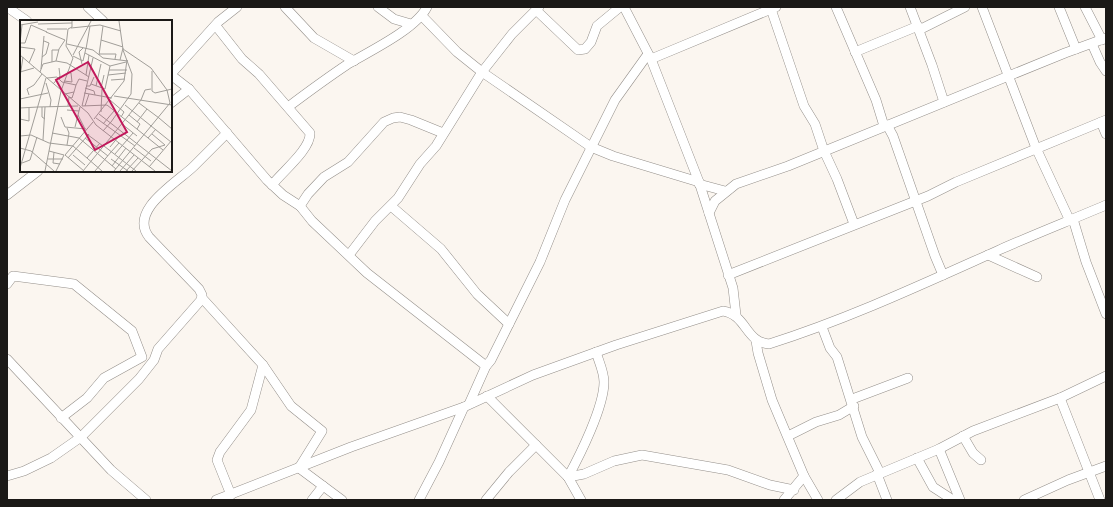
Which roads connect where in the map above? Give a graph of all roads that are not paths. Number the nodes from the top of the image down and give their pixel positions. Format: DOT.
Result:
graph roads {
  1 [pos="7,7"];
  2 [pos="88,7"];
  3 [pos="237,7"];
  4 [pos="286,7"];
  5 [pos="378,7"];
  6 [pos="427,7"];
  7 [pos="620,7"];
  8 [pos="624,7"];
  9 [pos="836,7"];
  10 [pos="910,7"];
  11 [pos="965,7"];
  12 [pos="982,7"];
  13 [pos="1059,7"];
  14 [pos="1085,7"];
  15 [pos="773,8"];
  16 [pos="537,9"];
  17 [pos="422,16"];
  18 [pos="26,20"];
  19 [pos="102,20"];
  20 [pos="412,24"];
  21 [pos="216,26"];
  22 [pos="918,28"];
  23 [pos="1104,39"];
  24 [pos="1092,44"];
  25 [pos="1076,49"];
  26 [pos="854,52"];
  27 [pos="650,57"];
  28 [pos="354,61"];
  29 [pos="1106,71"];
  30 [pos="482,72"];
  31 [pos="172,73"];
  32 [pos="172,75"];
  33 [pos="1008,78"];
  34 [pos="188,90"];
  35 [pos="172,102"];
  36 [pos="944,102"];
  37 [pos="288,107"];
  38 [pos="1104,121"];
  39 [pos="886,126"];
  40 [pos="227,133"];
  41 [pos="443,133"];
  42 [pos="1106,134"];
  43 [pos="591,147"];
  44 [pos="1036,148"];
  45 [pos="824,151"];
  46 [pos="37,172"];
  47 [pos="699,183"];
  48 [pos="272,185"];
  49 [pos="726,191"];
  50 [pos="7,194"];
  51 [pos="915,201"];
  52 [pos="1106,205"];
  53 [pos="300,206"];
  54 [pos="391,206"];
  55 [pos="709,213"];
  56 [pos="1072,220"];
  57 [pos="854,224"];
  58 [pos="349,255"];
  59 [pos="988,255"];
  60 [pos="728,274"];
  61 [pos="943,275"];
  62 [pos="1037,277"];
  63 [pos="7,284"];
  64 [pos="202,298"];
  65 [pos="1106,314"];
  66 [pos="736,315"];
  67 [pos="509,324"];
  68 [pos="822,327"];
  69 [pos="756,341"];
  70 [pos="596,352"];
  71 [pos="7,359"];
  72 [pos="263,365"];
  73 [pos="486,366"];
  74 [pos="1106,376"];
  75 [pos="908,378"];
  76 [pos="487,396"];
  77 [pos="1060,398"];
  78 [pos="854,402"];
  79 [pos="466,406"];
  80 [pos="62,418"];
  81 [pos="788,436"];
  82 [pos="963,436"];
  83 [pos="81,438"];
  84 [pos="536,445"];
  85 [pos="938,449"];
  86 [pos="917,458"];
  87 [pos="981,460"];
  88 [pos="1106,466"];
  89 [pos="299,468"];
  90 [pos="1090,472"];
  91 [pos="879,474"];
  92 [pos="7,476"];
  93 [pos="804,476"];
  94 [pos="568,477"];
  95 [pos="323,486"];
  96 [pos="794,490"];
  97 [pos="231,494"];
  98 [pos="146,500"];
  99 [pos="216,500"];
  100 [pos="312,500"];
  101 [pos="342,500"];
  102 [pos="419,500"];
  103 [pos="486,500"];
  104 [pos="581,500"];
  105 [pos="784,500"];
  106 [pos="818,500"];
  107 [pos="836,500"];
  108 [pos="887,500"];
  109 [pos="953,500"];
  110 [pos="960,500"];
  111 [pos="1024,500"];
  112 [pos="1100,500"];
  1 -- 18 [label="street"];
  2 -- 19 [label="street"];
  3 -- 21 [label="street"];
  4 -- 28 [label="street"];
  5 -- 20 [label="street"];
  6 -- 17 [label="street"];
  7 -- 16 [label="street"];
  8 -- 27 [label="street"];
  9 -- 26 [label="street"];
  10 -- 22 [label="street"];
  11 -- 22 [label="street"];
  12 -- 33 [label="street"];
  13 -- 25 [label="street"];
  14 -- 23 [label="street"];
  15 -- 27 [label="street"];
  15 -- 45 [label="street"];
  16 -- 30 [label="street"];
  17 -- 20 [label="street"];
  17 -- 30 [label="street"];
  20 -- 28 [label="street"];
  21 -- 31 [label="street"];
  21 -- 37 [label="street"];
  22 -- 26 [label="street"];
  22 -- 36 [label="street"];
  23 -- 24 [label="street"];
  24 -- 25 [label="street"];
  24 -- 29 [label="street"];
  25 -- 33 [label="street"];
  26 -- 39 [label="street"];
  27 -- 43 [label="street"];
  27 -- 47 [label="street"];
  28 -- 37 [label="street"];
  30 -- 41 [label="street"];
  30 -- 43 [label="street"];
  32 -- 34 [label="street"];
  33 -- 36 [label="street"];
  33 -- 44 [label="street"];
  34 -- 35 [label="street"];
  34 -- 40 [label="street"];
  36 -- 39 [label="street"];
  37 -- 48 [label="street"];
  38 -- 42 [label="street"];
  38 -- 44 [label="street"];
  39 -- 45 [label="street"];
  39 -- 51 [label="street"];
  40 -- 48 [label="street"];
  40 -- 64 [label="street"];
  41 -- 53 [label="street"];
  41 -- 54 [label="street"];
  43 -- 47 [label="street"];
  43 -- 67 [label="street"];
  44 -- 51 [label="street"];
  44 -- 56 [label="street"];
  45 -- 49 [label="street"];
  45 -- 57 [label="street"];
  46 -- 50 [label="street"];
  47 -- 49 [label="street"];
  47 -- 55 [label="street"];
  48 -- 53 [label="street"];
  49 -- 55 [label="street"];
  51 -- 57 [label="street"];
  51 -- 61 [label="street"];
  52 -- 56 [label="street"];
  53 -- 58 [label="street"];
  54 -- 58 [label="street"];
  54 -- 67 [label="street"];
  55 -- 60 [label="street"];
  56 -- 59 [label="street"];
  56 -- 65 [label="street"];
  57 -- 60 [label="street"];
  58 -- 73 [label="street"];
  59 -- 61 [label="street"];
  59 -- 62 [label="street"];
  60 -- 66 [label="street"];
  61 -- 68 [label="street"];
  63 -- 80 [label="street"];
  64 -- 72 [label="street"];
  64 -- 83 [label="street"];
  66 -- 69 [label="street"];
  66 -- 70 [label="street"];
  67 -- 73 [label="street"];
  68 -- 69 [label="street"];
  68 -- 78 [label="street"];
  69 -- 81 [label="street"];
  70 -- 76 [label="street"];
  70 -- 94 [label="street"];
  71 -- 80 [label="street"];
  72 -- 89 [label="street"];
  72 -- 97 [label="street"];
  73 -- 79 [label="street"];
  74 -- 77 [label="street"];
  75 -- 78 [label="street"];
  76 -- 79 [label="street"];
  76 -- 84 [label="street"];
  77 -- 82 [label="street"];
  77 -- 90 [label="street"];
  78 -- 81 [label="street"];
  78 -- 91 [label="street"];
  79 -- 89 [label="street"];
  79 -- 102 [label="street"];
  80 -- 83 [label="street"];
  81 -- 93 [label="street"];
  82 -- 85 [label="street"];
  82 -- 87 [label="street"];
  83 -- 92 [label="street"];
  83 -- 98 [label="street"];
  84 -- 94 [label="street"];
  84 -- 103 [label="street"];
  85 -- 86 [label="street"];
  85 -- 110 [label="street"];
  86 -- 91 [label="street"];
  86 -- 109 [label="street"];
  88 -- 90 [label="street"];
  89 -- 95 [label="street"];
  89 -- 97 [label="street"];
  90 -- 111 [label="street"];
  90 -- 112 [label="street"];
  91 -- 107 [label="street"];
  91 -- 108 [label="street"];
  93 -- 96 [label="street"];
  93 -- 106 [label="street"];
  94 -- 96 [label="street"];
  94 -- 104 [label="street"];
  95 -- 100 [label="street"];
  95 -- 101 [label="street"];
  96 -- 105 [label="street"];
  97 -- 99 [label="street"];
}
